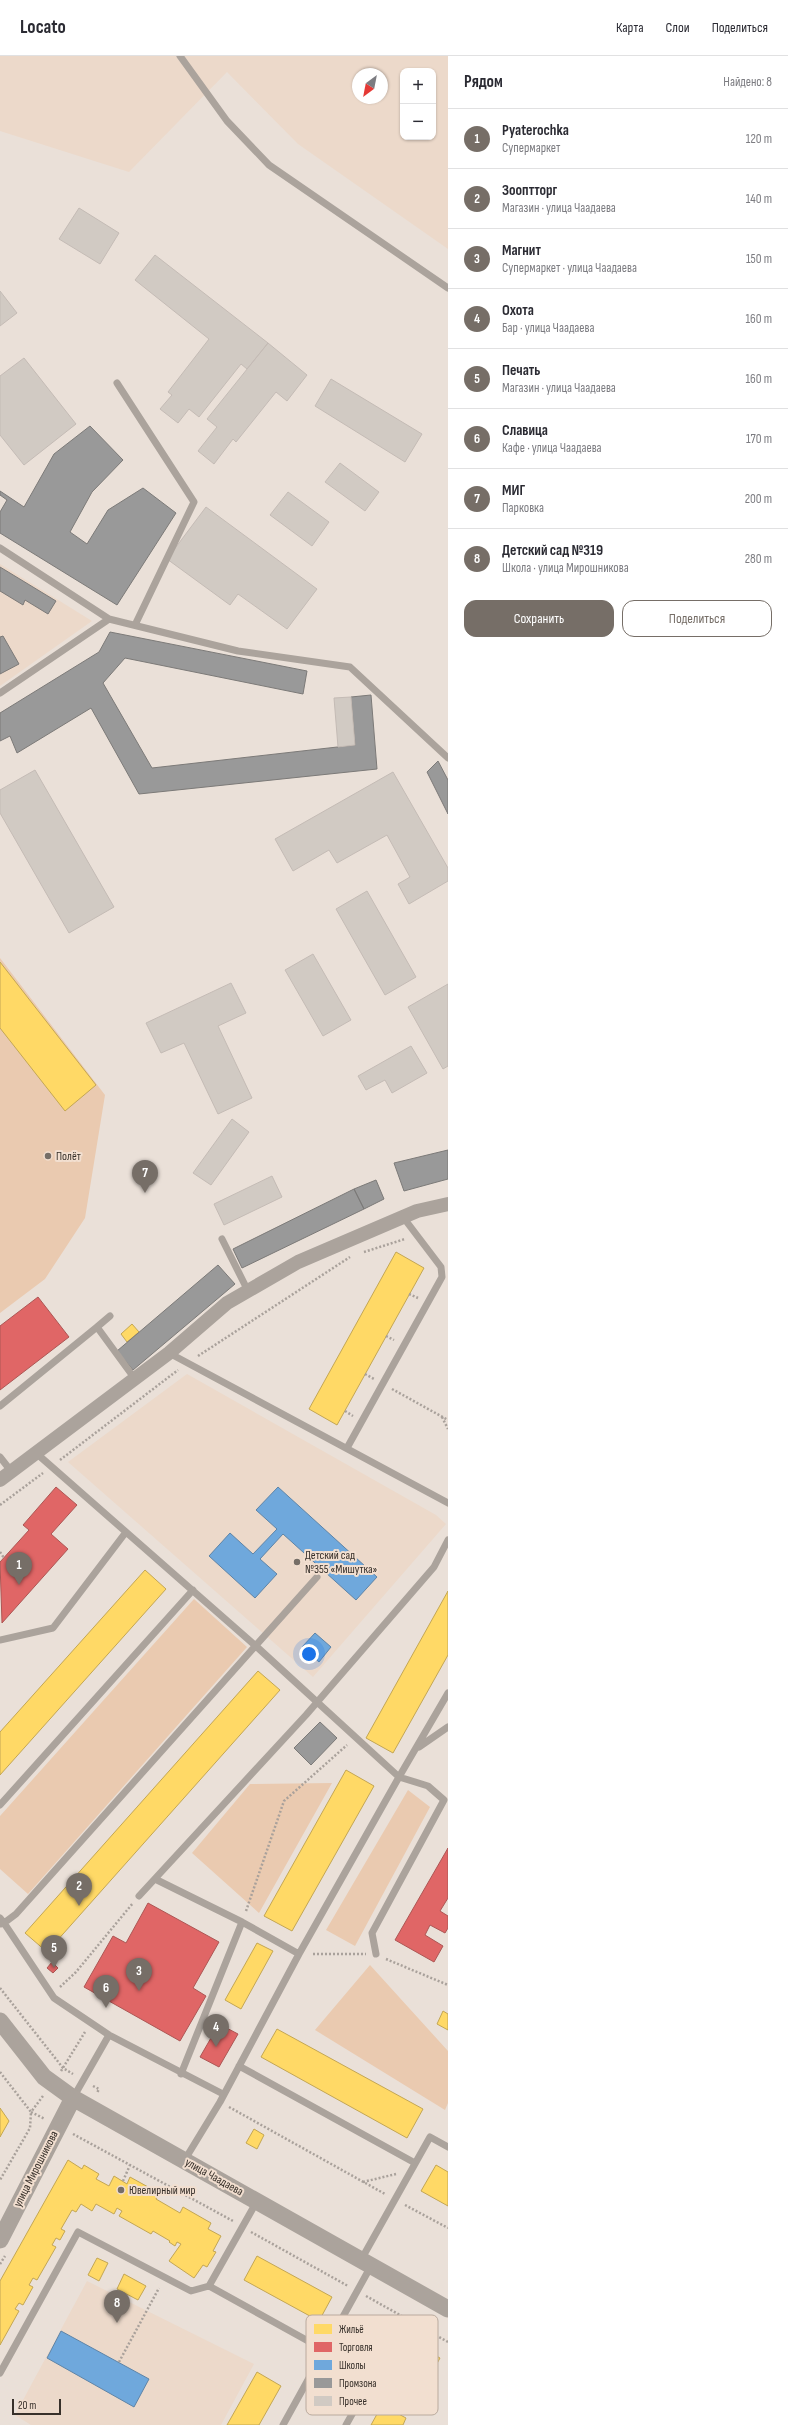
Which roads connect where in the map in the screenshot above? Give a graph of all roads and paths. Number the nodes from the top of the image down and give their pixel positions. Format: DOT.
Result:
graph roads {
  1 [pos="180,56"];
  2 [pos="448,288"];
  3 [pos="116,382"];
  4 [pos="0,548"];
  5 [pos="108,619"];
  6 [pos="135,625"];
  7 [pos="0,693"];
  8 [pos="448,758"];
  9 [pos="448,1204"];
  10 [pos="403,1217"];
  11 [pos="417,1236"];
  12 [pos="222,1239"];
  13 [pos="362,1252"];
  14 [pos="356,1254"];
  15 [pos="248,1290"];
  16 [pos="110,1316"];
  17 [pos="97,1327"];
  18 [pos="169,1353"];
  19 [pos="188,1363"];
  20 [pos="135,1378"];
  21 [pos="384,1384"];
  22 [pos="0,1406"];
  23 [pos="442,1417"];
  24 [pos="448,1420"];
  25 [pos="448,1429"];
  26 [pos="347,1448"];
  27 [pos="36,1453"];
  28 [pos="0,1457"];
  29 [pos="52,1467"];
  30 [pos="11,1471"];
  31 [pos="0,1480"];
  32 [pos="448,1503"];
  33 [pos="0,1505"];
  34 [pos="126,1532"];
  35 [pos="448,1540"];
  36 [pos="0,1552"];
  37 [pos="4,1558"];
  38 [pos="317,1577"];
  39 [pos="193,1590"];
  40 [pos="0,1640"];
  41 [pos="257,1647"];
  42 [pos="448,1694"];
  43 [pos="315,1702"];
  44 [pos="448,1727"];
  45 [pos="355,1738"];
  46 [pos="417,1749"];
  47 [pos="399,1777"];
  48 [pos="0,1806"];
  49 [pos="155,1879"];
  50 [pos="139,1896"];
  51 [pos="1,1922"];
  52 [pos="242,1922"];
  53 [pos="300,1954"];
  54 [pos="376,1954"];
  55 [pos="0,1988"];
  56 [pos="52,1994"];
  57 [pos="0,2021"];
  58 [pos="109,2035"];
  59 [pos="238,2066"];
  60 [pos="63,2068"];
  61 [pos="0,2072"];
  62 [pos="181,2074"];
  63 [pos="223,2094"];
  64 [pos="73,2098"];
  65 [pos="220,2102"];
  66 [pos="69,2141"];
  67 [pos="448,2147"];
  68 [pos="184,2161"];
  69 [pos="415,2163"];
  70 [pos="130,2165"];
  71 [pos="411,2171"];
  72 [pos="0,2180"];
  73 [pos="123,2181"];
  74 [pos="363,2182"];
  75 [pos="394,2199"];
  76 [pos="257,2201"];
  77 [pos="243,2227"];
  78 [pos="448,2228"];
  79 [pos="4,2245"];
  80 [pos="366,2263"];
  81 [pos="0,2264"];
  82 [pos="165,2277"];
  83 [pos="209,2286"];
  84 [pos="357,2291"];
  85 [pos="448,2309"];
  86 [pos="344,2315"];
  87 [pos="400,2315"];
  88 [pos="438,2336"];
  89 [pos="306,2340"];
  90 [pos="448,2342"];
  91 [pos="119,2362"];
  92 [pos="0,2373"];
  93 [pos="306,2384"];
  94 [pos="352,2415"];
  95 [pos="283,2425"];
  96 [pos="346,2425"];
  1 -- 2 [label="lane"];
  3 -- 6 [label="lane"];
  4 -- 5 [label="lane"];
  5 -- 6 [label="lane"];
  5 -- 7 [label="lane"];
  6 -- 8 [label="lane"];
  9 -- 10 [label="street"];
  10 -- 11 [label="lane"];
  10 -- 15 [label="street"];
  11 -- 13 [label="path"];
  11 -- 21 [label="lane"];
  12 -- 15 [label="lane"];
  14 -- 19 [label="path"];
  15 -- 18 [label="street"];
  16 -- 17 [label="lane"];
  17 -- 20 [label="lane"];
  17 -- 22 [label="lane"];
  18 -- 19 [label="lane"];
  18 -- 20 [label="street"];
  19 -- 26 [label="lane"];
  19 -- 29 [label="path"];
  20 -- 27 [label="street"];
  21 -- 23 [label="path"];
  21 -- 26 [label="lane"];
  23 -- 24 [label="path"];
  23 -- 25 [label="path"];
  26 -- 32 [label="lane"];
  27 -- 29 [label="lane"];
  27 -- 30 [label="street"];
  28 -- 30 [label="lane"];
  29 -- 33 [label="path"];
  29 -- 34 [label="lane"];
  30 -- 31 [label="street"];
  34 -- 39 [label="lane"];
  34 -- 40 [label="lane"];
  35 -- 43 [label="lane"];
  36 -- 37 [label="path"];
  38 -- 41 [label="lane"];
  39 -- 41 [label="lane"];
  39 -- 48 [label="lane"];
  41 -- 43 [label="lane"];
  41 -- 51 [label="lane"];
  42 -- 46 [label="lane"];
  43 -- 45 [label="lane"];
  43 -- 49 [label="lane"];
  44 -- 46 [label="lane"];
  45 -- 47 [label="lane"];
  45 -- 52 [label="path"];
  46 -- 47 [label="lane"];
  47 -- 53 [label="lane"];
  47 -- 54 [label="lane"];
  49 -- 50 [label="lane"];
  49 -- 52 [label="lane"];
  50 -- 56 [label="path"];
  51 -- 56 [label="lane"];
  52 -- 53 [label="lane"];
  52 -- 62 [label="lane"];
  53 -- 59 [label="lane"];
  55 -- 60 [label="path"];
  56 -- 58 [label="lane"];
  57 -- 64 [label="street, улица Чаадаева"];
  58 -- 62 [label="lane"];
  58 -- 64 [label="lane"];
  59 -- 63 [label="lane"];
  59 -- 69 [label="lane"];
  61 -- 72 [label="path"];
  62 -- 63 [label="lane"];
  63 -- 65 [label="lane"];
  64 -- 68 [label="street, улица Чаадаева"];
  64 -- 79 [label="street, улица Мирошникова"];
  65 -- 68 [label="lane"];
  65 -- 74 [label="path"];
  66 -- 70 [label="path"];
  67 -- 69 [label="lane"];
  68 -- 76 [label="street, улица Чаадаева"];
  69 -- 71 [label="lane"];
  70 -- 73 [label="path"];
  70 -- 77 [label="path"];
  71 -- 74 [label="path"];
  71 -- 75 [label="lane"];
  74 -- 75 [label="path"];
  75 -- 78 [label="path"];
  75 -- 80 [label="lane"];
  76 -- 77 [label="lane"];
  76 -- 80 [label="street, улица Чаадаева"];
  77 -- 83 [label="lane"];
  77 -- 84 [label="path"];
  79 -- 81 [label="path"];
  80 -- 84 [label="lane"];
  80 -- 85 [label="street, улица Чаадаева"];
  82 -- 83 [label="lane"];
  82 -- 91 [label="path"];
  82 -- 92 [label="lane"];
  83 -- 89 [label="lane"];
  84 -- 86 [label="lane"];
  84 -- 87 [label="path"];
  88 -- 90 [label="path"];
  93 -- 95 [label="lane"];
  94 -- 96 [label="lane"];
}
